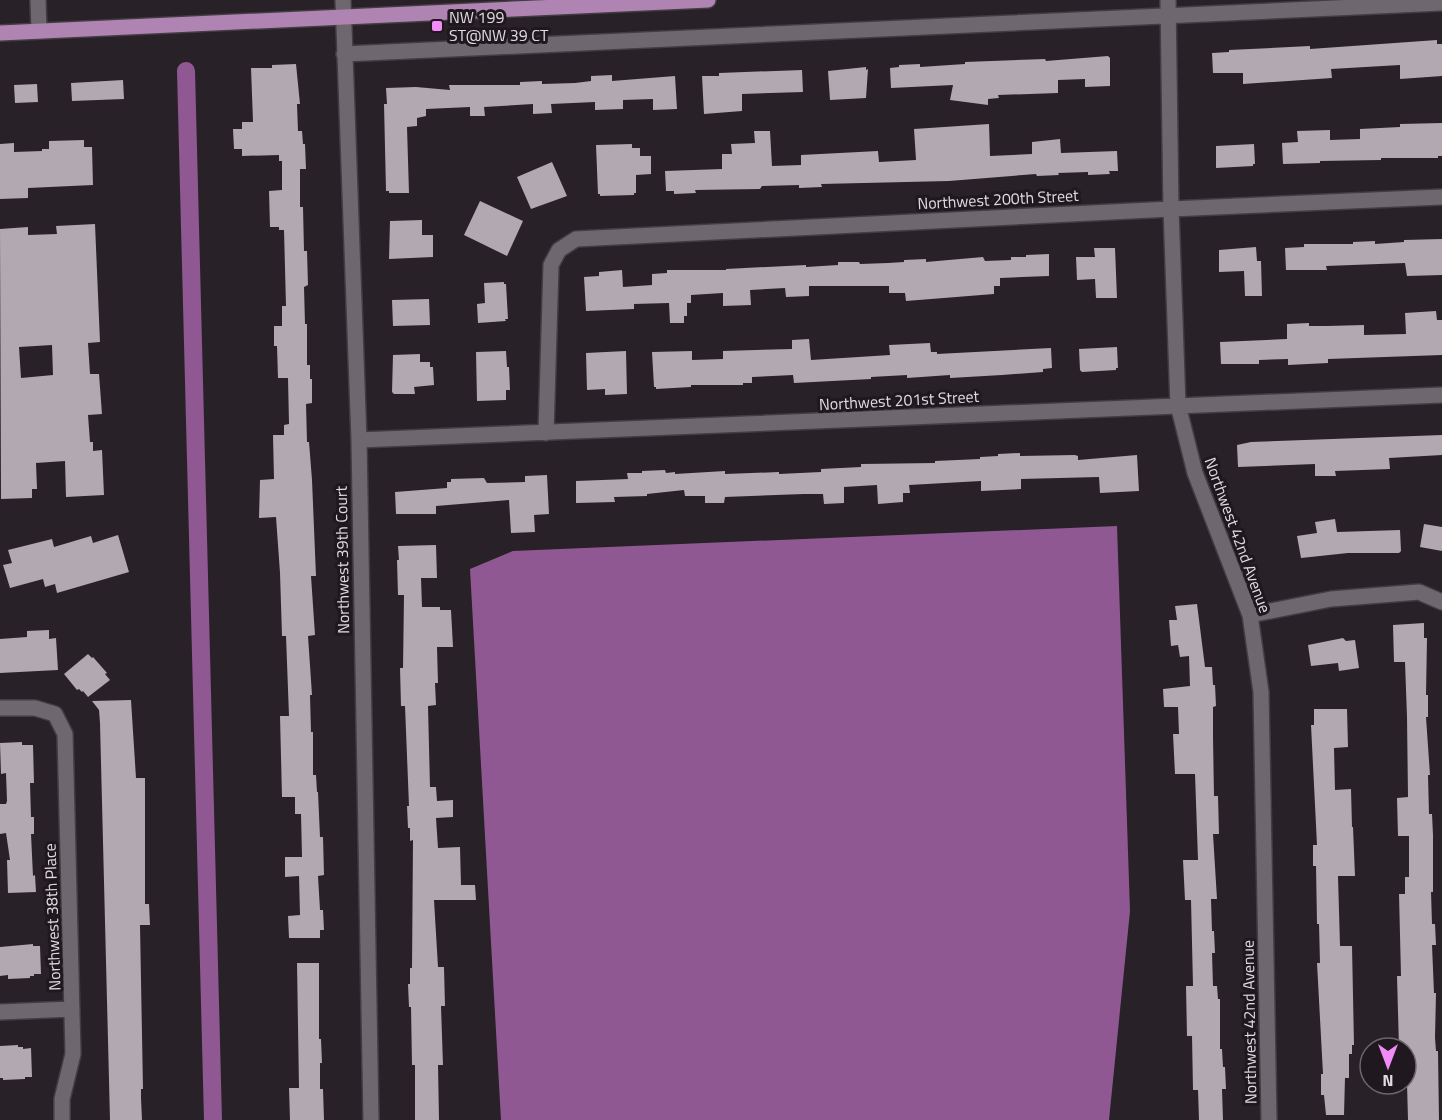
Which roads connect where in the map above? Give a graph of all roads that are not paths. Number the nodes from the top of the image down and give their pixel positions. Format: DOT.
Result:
graph roads {
  1 [pos="38,0"];
  2 [pos="343,0"];
  3 [pos="708,0"];
  4 [pos="1168,0"];
  5 [pos="1442,3"];
  6 [pos="1169,16"];
  7 [pos="343,17"];
  8 [pos="39,31"];
  9 [pos="0,33"];
  10 [pos="344,54"];
  11 [pos="1442,197"];
  12 [pos="1172,208"];
  13 [pos="1442,395"];
  14 [pos="1178,405"];
  15 [pos="546,434"];
  16 [pos="358,440"];
  17 [pos="1442,602"];
  18 [pos="1250,615"];
  19 [pos="0,708"];
  20 [pos="72,1009"];
  21 [pos="0,1012"];
  22 [pos="62,1120"];
  23 [pos="371,1120"];
  24 [pos="1269,1120"];
  1 -- 8 [label="street"];
  2 -- 7 [label="street, Northwest 39th Court"];
  3 -- 7 [label="main road"];
  4 -- 6 [label="street, Northwest 42nd Avenue"];
  5 -- 6 [label="street"];
  6 -- 10 [label="street"];
  6 -- 12 [label="street, Northwest 42nd Avenue"];
  7 -- 8 [label="main road"];
  7 -- 10 [label="street, Northwest 39th Court"];
  8 -- 9 [label="main road"];
  10 -- 16 [label="street, Northwest 39th Court"];
  11 -- 12 [label="street, Northwest 200th Street"];
  12 -- 14 [label="street, Northwest 42nd Avenue"];
  12 -- 15 [label="street, Northwest 200th Street"];
  13 -- 14 [label="street, Northwest 201st Street"];
  14 -- 15 [label="street, Northwest 201st Street"];
  14 -- 18 [label="street, Northwest 42nd Avenue"];
  15 -- 16 [label="street, Northwest 201st Street"];
  16 -- 23 [label="street, Northwest 39th Court"];
  17 -- 18 [label="street"];
  18 -- 24 [label="street, Northwest 42nd Avenue"];
  19 -- 20 [label="street, Northwest 38th Place"];
  20 -- 21 [label="street"];
  20 -- 22 [label="street, Northwest 38th Place"];
}
